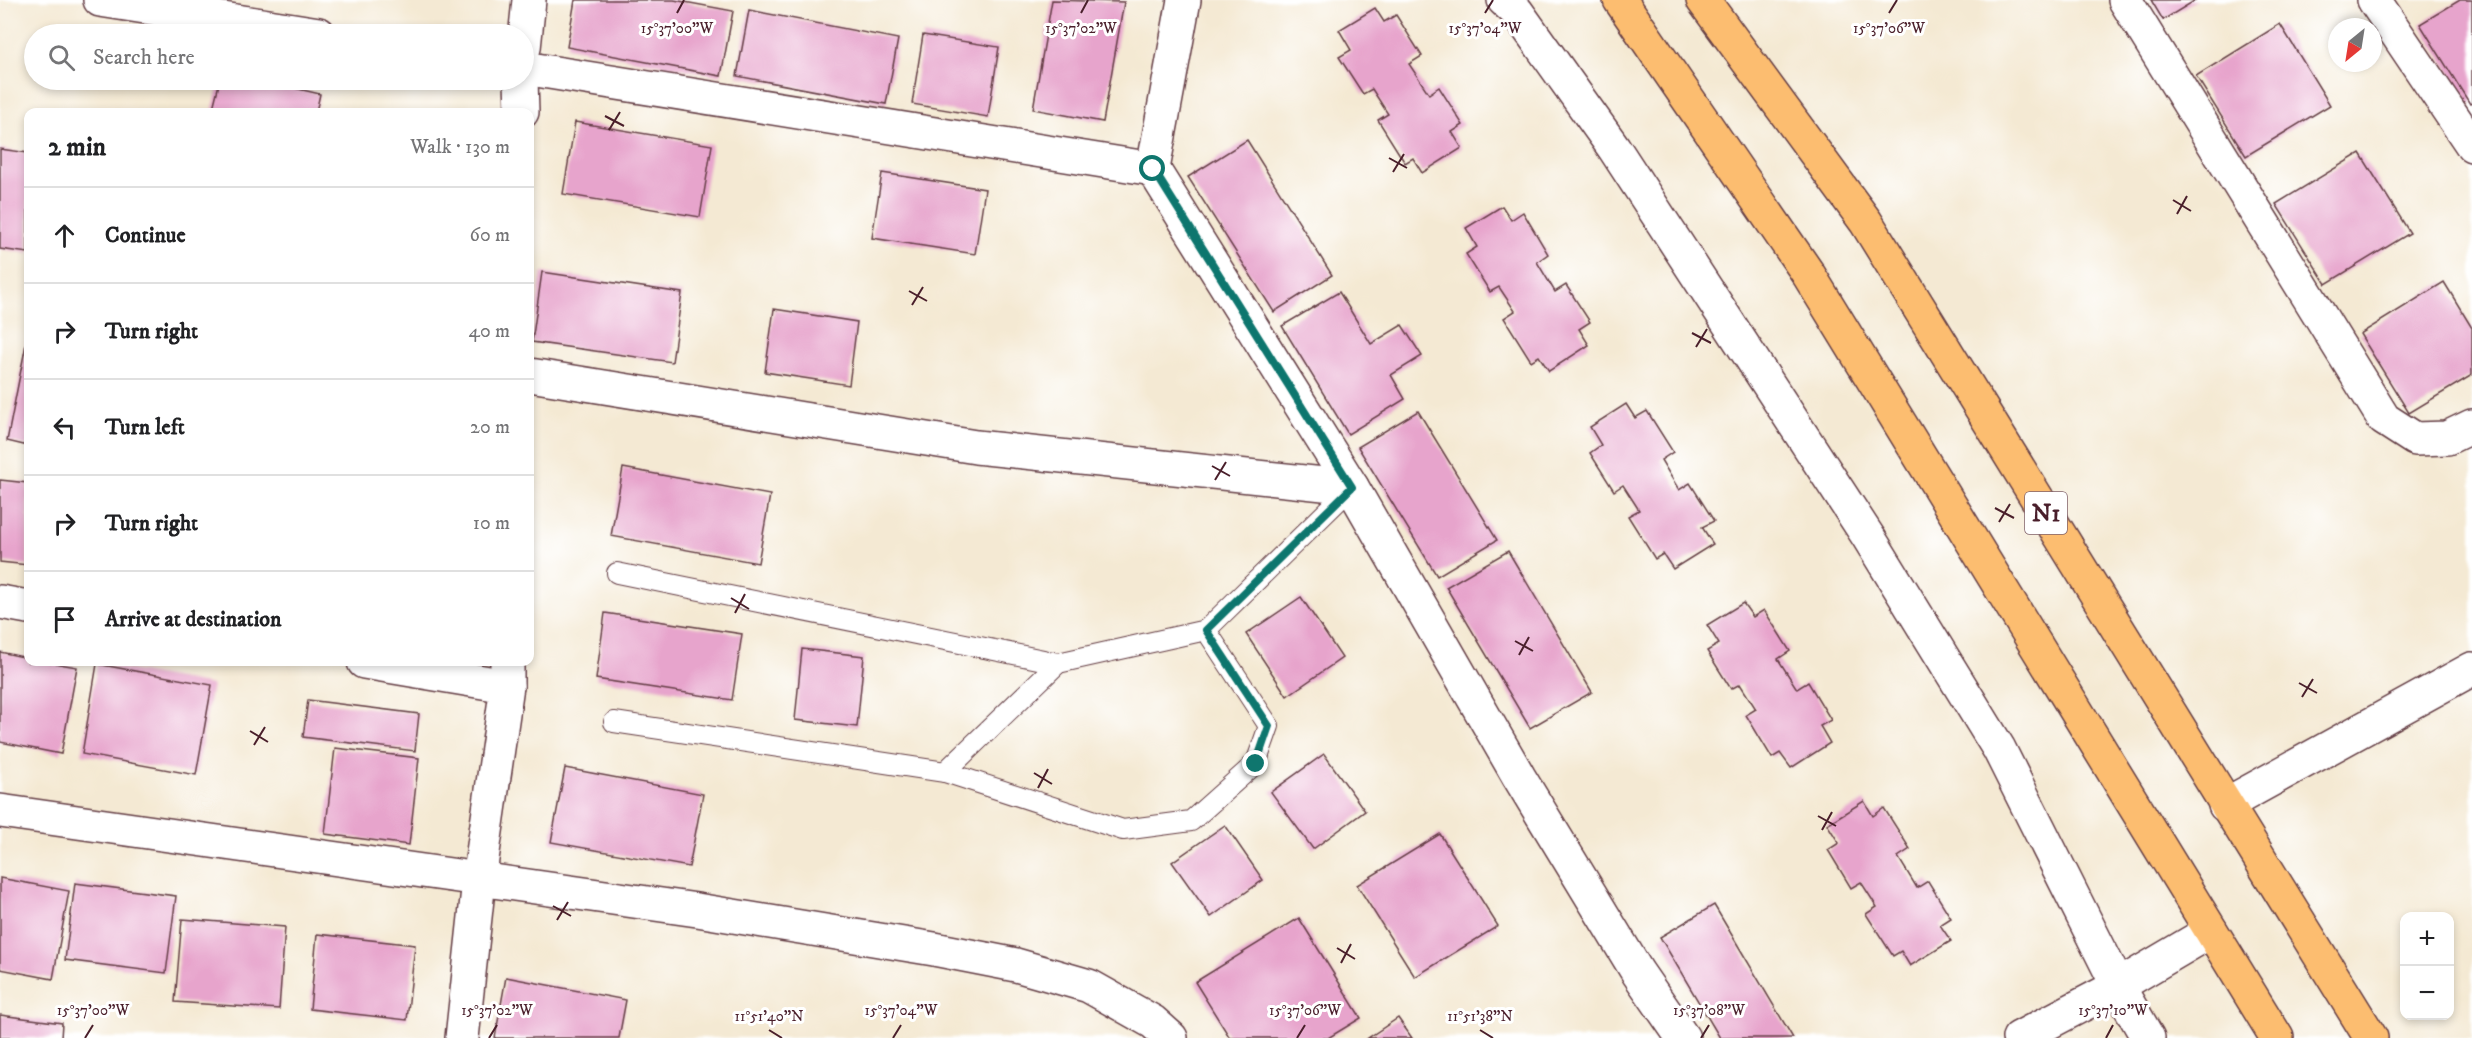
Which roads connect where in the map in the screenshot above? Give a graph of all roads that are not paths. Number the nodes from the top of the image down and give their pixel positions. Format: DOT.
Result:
graph roads {
  1 [pos="100,0"];
  2 [pos="529,0"];
  3 [pos="1184,0"];
  4 [pos="1504,0"];
  5 [pos="1620,0"];
  6 [pos="1703,0"];
  7 [pos="2124,0"];
  8 [pos="2374,0"];
  9 [pos="255,24"];
  10 [pos="526,24"];
  11 [pos="534,70"];
  12 [pos="521,90"];
  13 [pos="522,108"];
  14 [pos="2472,145"];
  15 [pos="1153,169"];
  16 [pos="534,376"];
  17 [pos="2472,426"];
  18 [pos="1352,487"];
  19 [pos="617,573"];
  20 [pos="0,602"];
  21 [pos="24,606"];
  22 [pos="1206,630"];
  23 [pos="1058,663"];
  24 [pos="412,666"];
  25 [pos="2472,669"];
  26 [pos="507,674"];
  27 [pos="614,722"];
  28 [pos="945,772"];
  29 [pos="2225,805"];
  30 [pos="0,811"];
  31 [pos="479,880"];
  32 [pos="2211,931"];
  33 [pos="2118,986"];
  34 [pos="462,1038"];
  35 [pos="1171,1038"];
  36 [pos="1683,1038"];
  37 [pos="2019,1038"];
  38 [pos="2148,1038"];
  39 [pos="2277,1038"];
  40 [pos="2371,1038"];
  1 -- 9 [label="street"];
  2 -- 10 [label="street"];
  3 -- 15 [label="street"];
  4 -- 33 [label="street"];
  5 -- 32 [label="main road"];
  6 -- 29 [label="main road, N1"];
  7 -- 17 [label="street"];
  8 -- 14 [label="street"];
  11 -- 15 [label="street"];
  12 -- 13 [label="street"];
  15 -- 18 [label="street"];
  16 -- 18 [label="street"];
  18 -- 22 [label="lane"];
  18 -- 36 [label="street"];
  19 -- 23 [label="lane"];
  20 -- 21 [label="street"];
  22 -- 23 [label="lane"];
  22 -- 28 [label="lane"];
  23 -- 28 [label="lane"];
  24 -- 26 [label="street"];
  25 -- 29 [label="street"];
  26 -- 31 [label="street"];
  27 -- 28 [label="lane"];
  29 -- 40 [label="main road, N1"];
  30 -- 31 [label="street"];
  31 -- 34 [label="street"];
  31 -- 35 [label="street"];
  32 -- 33 [label="street"];
  32 -- 39 [label="main road"];
  33 -- 37 [label="street"];
  33 -- 38 [label="street"];
}
